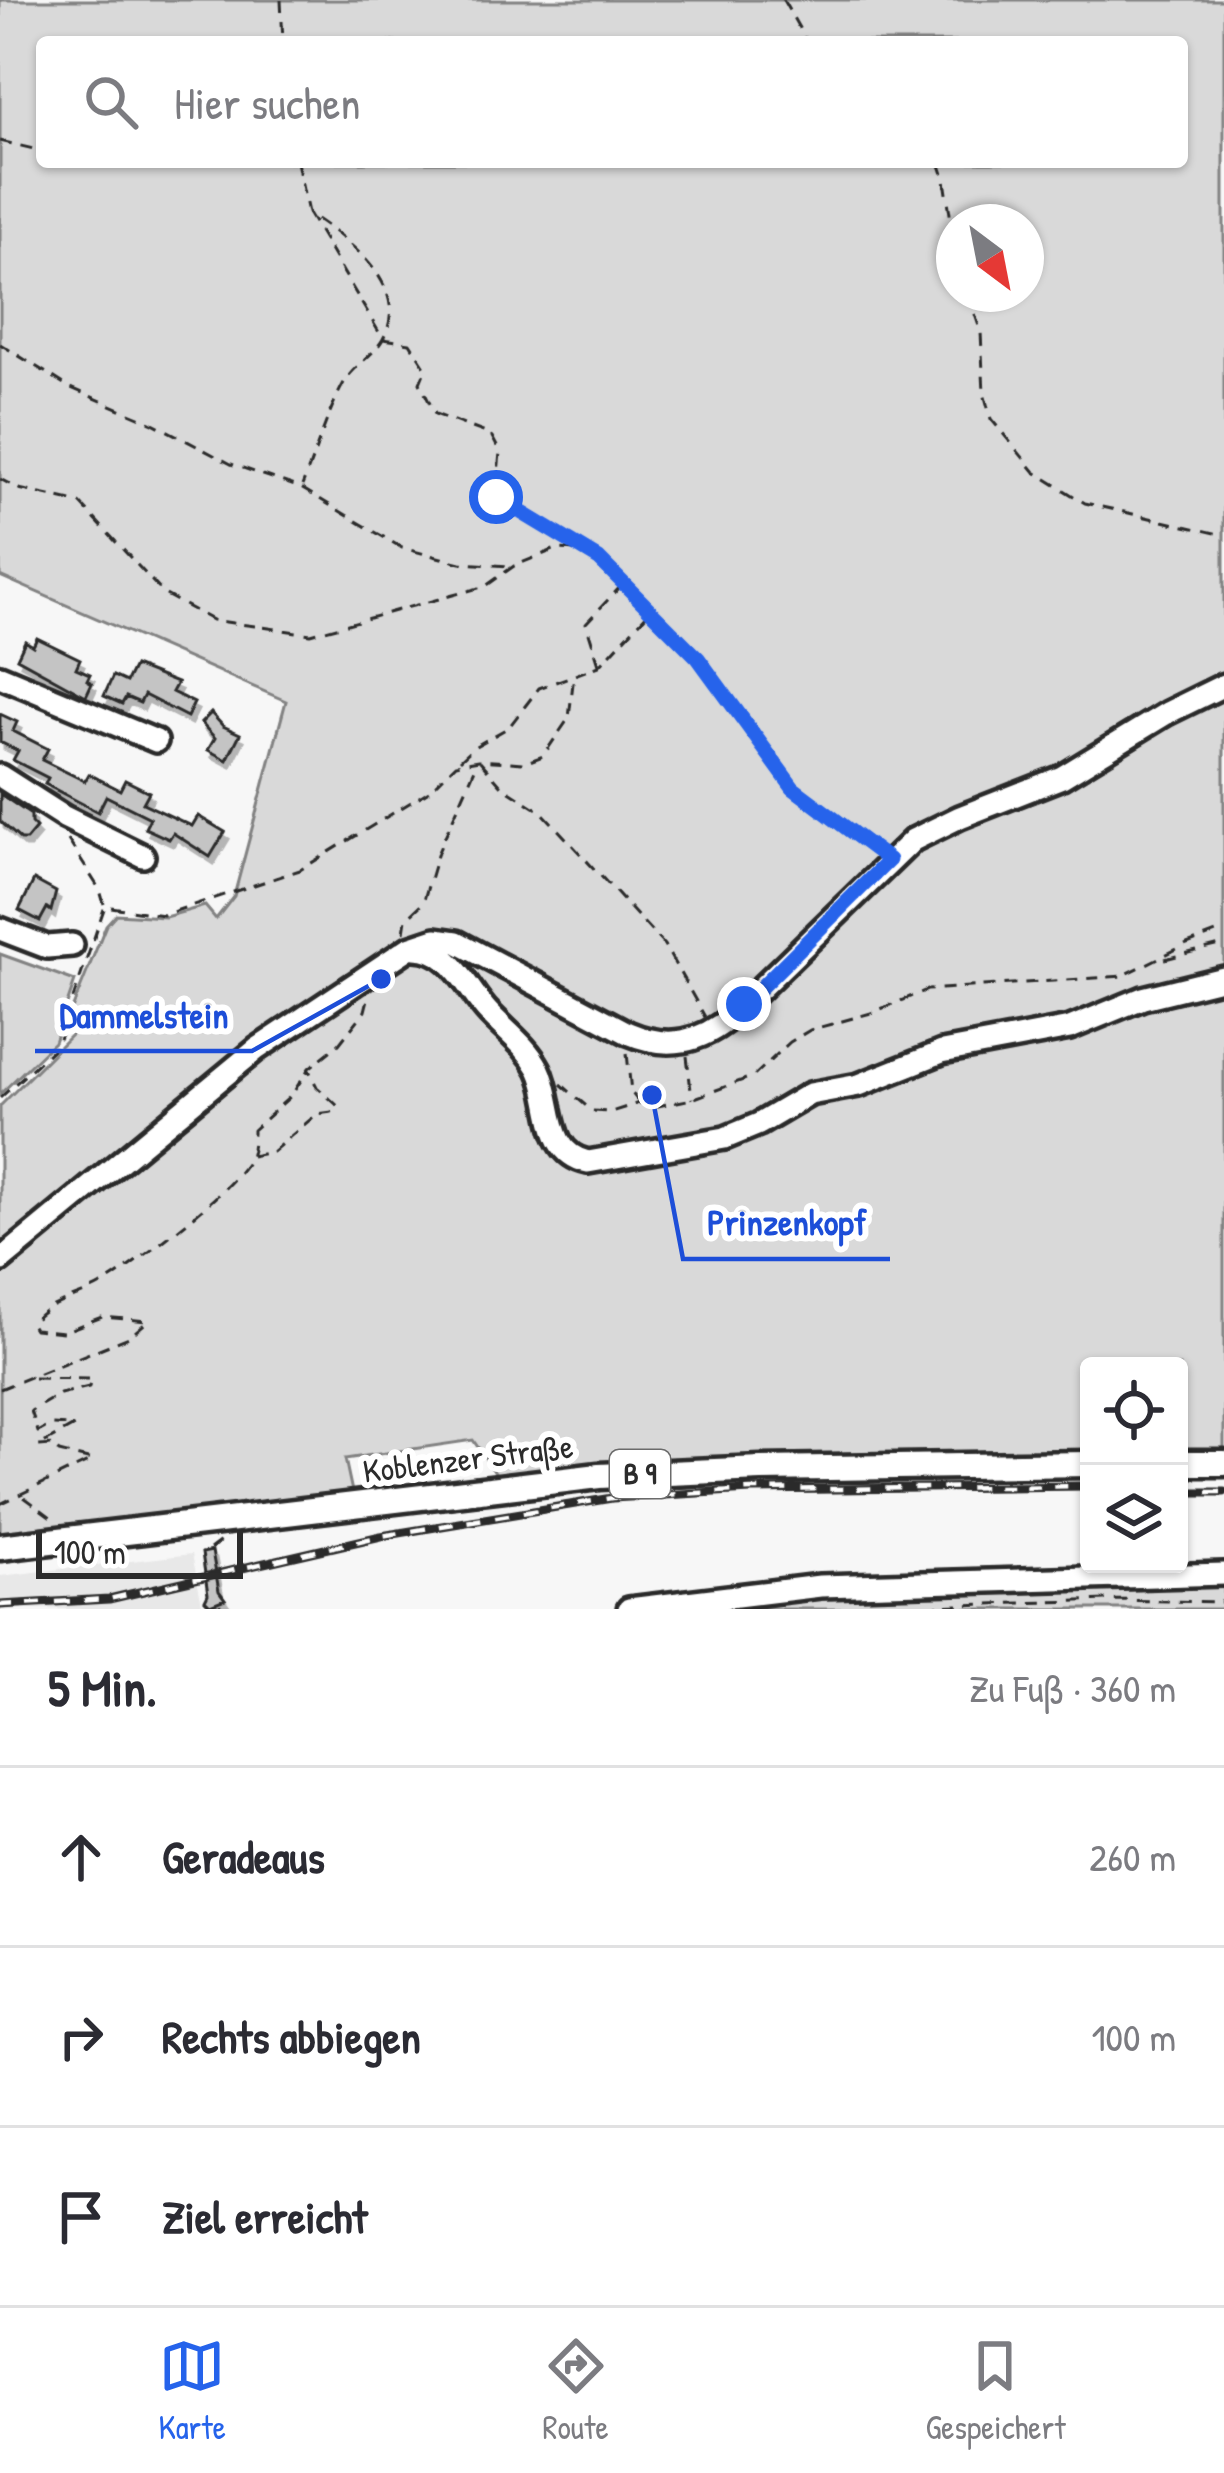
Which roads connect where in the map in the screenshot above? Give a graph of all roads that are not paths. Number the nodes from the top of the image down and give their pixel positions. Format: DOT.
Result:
graph roads {
  1 [pos="0,676"];
  2 [pos="1224,685"];
  3 [pos="156,742"];
  4 [pos="0,776"];
  5 [pos="142,856"];
  6 [pos="0,929"];
  7 [pos="72,945"];
  8 [pos="404,951"];
  9 [pos="1224,978"];
  10 [pos="0,1261"];
  11 [pos="1224,1462"];
  12 [pos="1188,1463"];
  13 [pos="1080,1464"];
  14 [pos="0,1547"];
  15 [pos="1224,1574"];
  16 [pos="629,1609"];
  1 -- 3 [label="street"];
  2 -- 8 [label="street"];
  4 -- 5 [label="street"];
  6 -- 7 [label="street"];
  8 -- 9 [label="street"];
  8 -- 10 [label="street"];
  11 -- 12 [label="main road"];
  13 -- 14 [label="main road, Koblenzer Straße / B 9"];
  15 -- 16 [label="street"];
}
